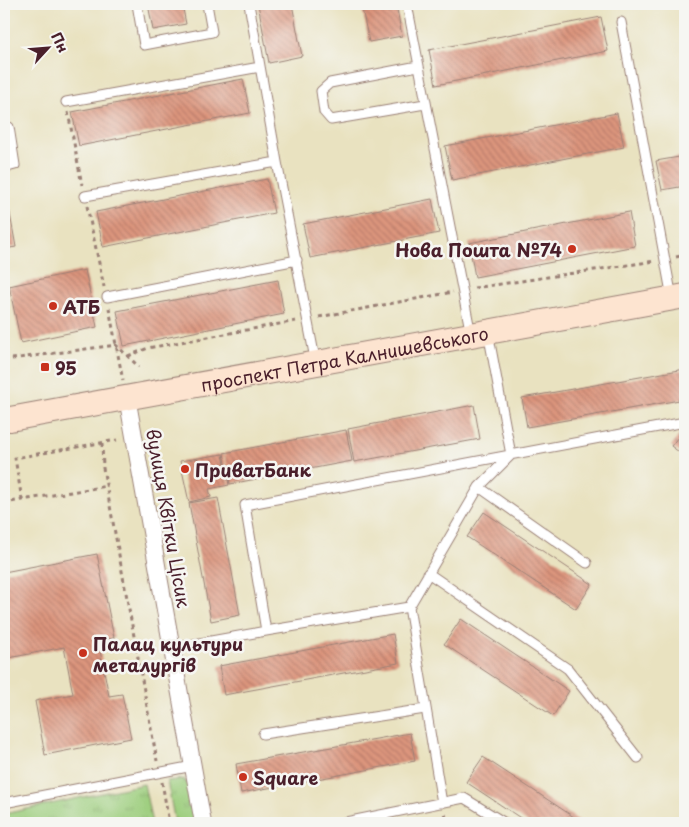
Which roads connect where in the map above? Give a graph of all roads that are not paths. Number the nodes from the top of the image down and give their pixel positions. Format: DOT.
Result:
graph roads {
  1 [pos="137,4"];
  2 [pos="207,4"];
  3 [pos="249,4"];
  4 [pos="407,4"];
  5 [pos="621,22"];
  6 [pos="418,66"];
  7 [pos="260,67"];
  8 [pos="66,102"];
  9 [pos="426,104"];
  10 [pos="9,128"];
  11 [pos="277,162"];
  12 [pos="4,168"];
  13 [pos="85,196"];
  14 [pos="297,260"];
  15 [pos="106,297"];
  16 [pos="679,297"];
  17 [pos="480,333"];
  18 [pos="316,364"];
  19 [pos="125,390"];
  20 [pos="4,418"];
  21 [pos="685,422"];
  22 [pos="511,455"];
  23 [pos="479,487"];
  24 [pos="587,563"];
  25 [pos="428,573"];
  26 [pos="409,606"];
  27 [pos="266,631"];
  28 [pos="172,648"];
  29 [pos="425,709"];
  30 [pos="263,734"];
  31 [pos="638,758"];
  32 [pos="193,766"];
  33 [pos="4,802"];
  34 [pos="442,803"];
  35 [pos="203,823"];
  36 [pos="342,823"];
  37 [pos="505,823"];
  1 -- 2 [label="lane"];
  3 -- 7 [label="lane"];
  4 -- 6 [label="lane"];
  5 -- 16 [label="lane"];
  6 -- 9 [label="lane"];
  6 -- 9 [label="lane"];
  7 -- 8 [label="lane"];
  7 -- 11 [label="lane"];
  9 -- 17 [label="lane"];
  10 -- 12 [label="lane"];
  11 -- 13 [label="lane"];
  11 -- 14 [label="lane"];
  14 -- 15 [label="lane"];
  14 -- 18 [label="lane"];
  16 -- 17 [label="street, проспект Петра Калнишевського"];
  17 -- 18 [label="street, проспект Петра Калнишевського"];
  17 -- 22 [label="lane"];
  18 -- 19 [label="street, проспект Петра Калнишевського"];
  19 -- 20 [label="street, проспект Петра Калнишевського"];
  19 -- 28 [label="street, вулиця Квітки Цісик"];
  21 -- 22 [label="lane"];
  22 -- 23 [label="lane"];
  22 -- 27 [label="lane"];
  23 -- 24 [label="lane"];
  23 -- 25 [label="lane"];
  25 -- 26 [label="lane"];
  25 -- 31 [label="lane"];
  26 -- 27 [label="lane"];
  26 -- 29 [label="lane"];
  27 -- 28 [label="lane"];
  28 -- 32 [label="street, вулиця Квітки Цісик"];
  29 -- 30 [label="lane"];
  29 -- 34 [label="lane"];
  32 -- 33 [label="lane"];
  32 -- 35 [label="street, вулиця Квітки Цісик"];
  34 -- 36 [label="lane"];
  34 -- 37 [label="lane"];
}
